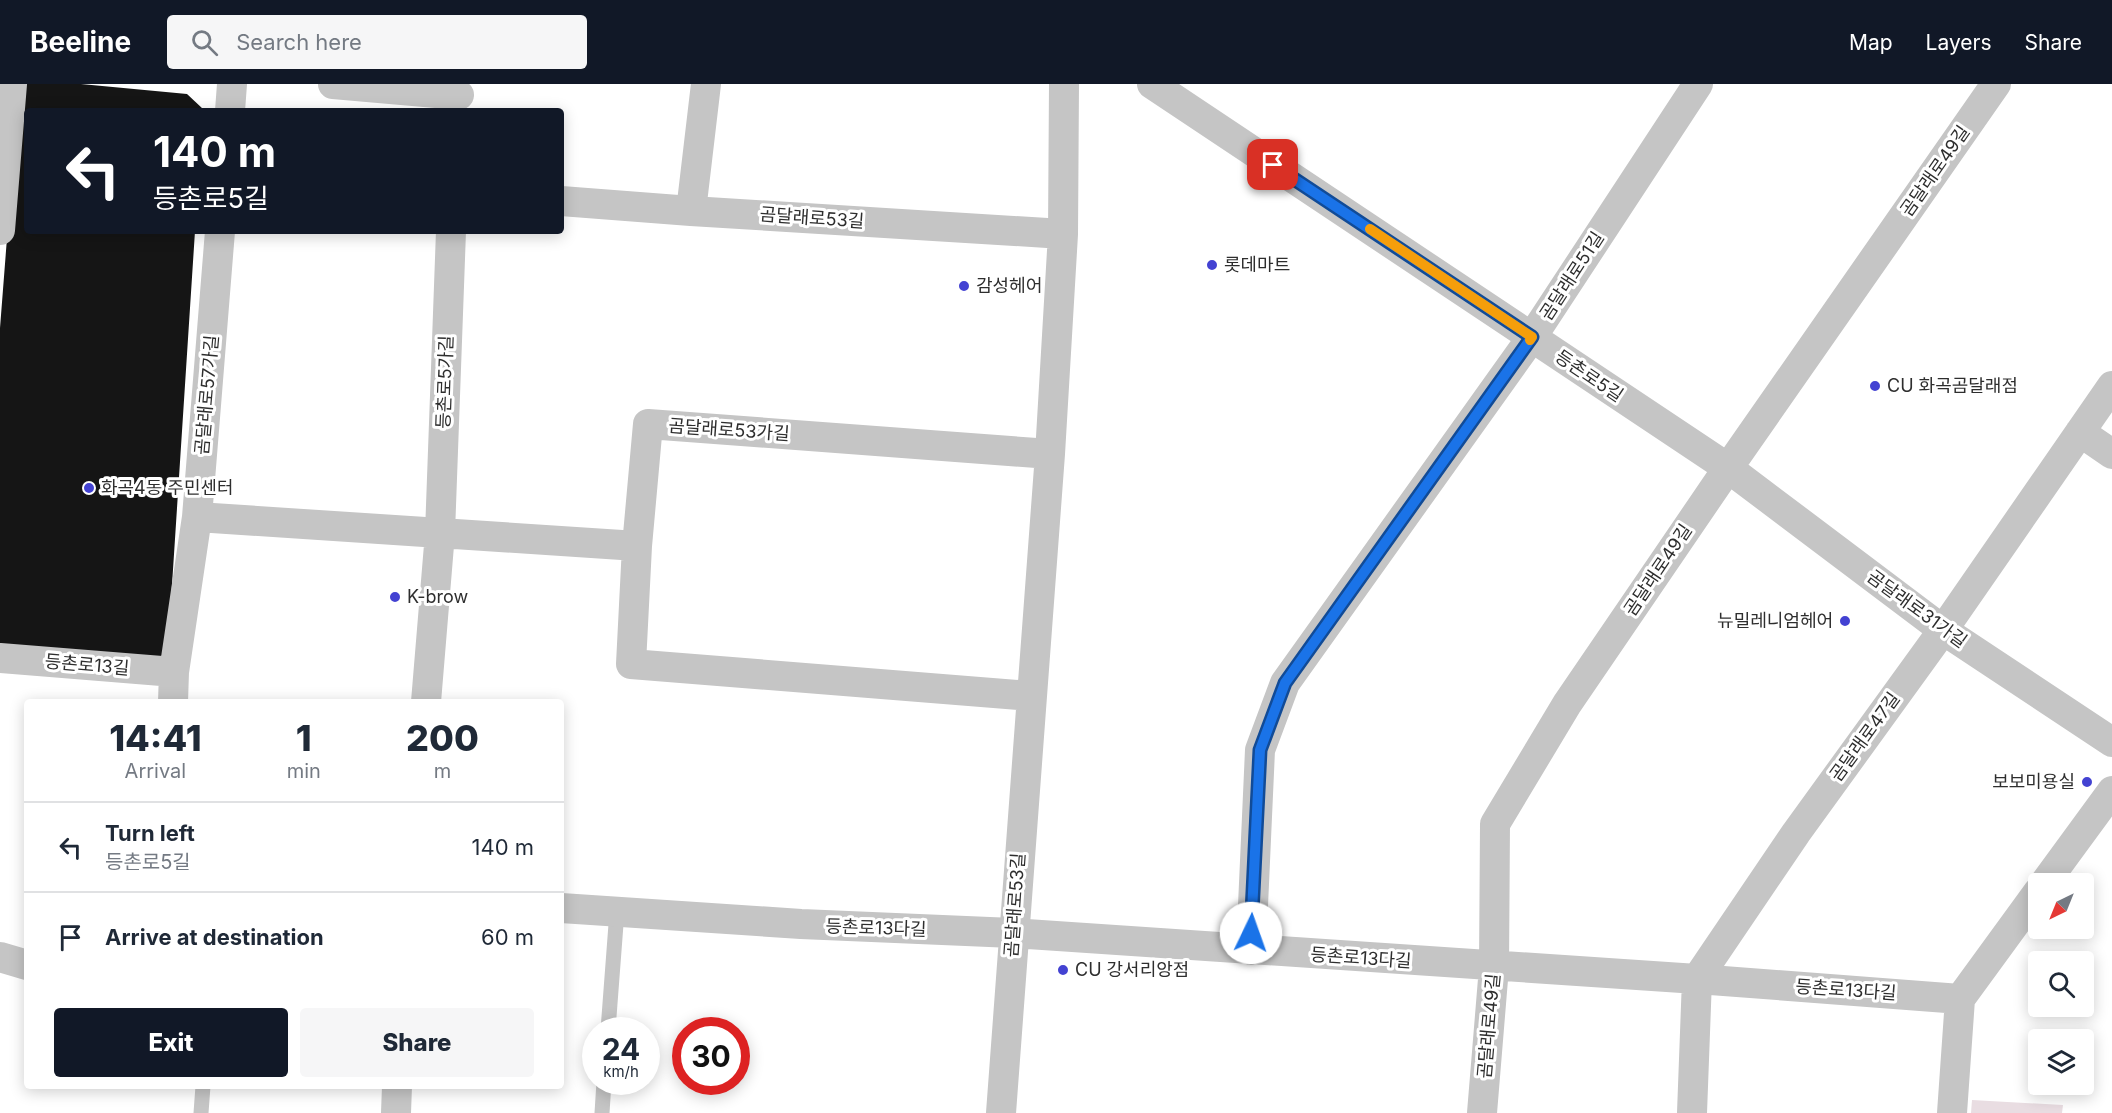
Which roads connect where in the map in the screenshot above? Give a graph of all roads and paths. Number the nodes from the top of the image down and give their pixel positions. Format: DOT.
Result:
graph roads {
  1 [pos="12,84"];
  2 [pos="232,84"];
  3 [pos="333,84"];
  4 [pos="706,84"];
  5 [pos="1064,84"];
  6 [pos="1698,84"];
  7 [pos="1996,84"];
  8 [pos="381,86"];
  9 [pos="1170,89"];
  10 [pos="459,96"];
  11 [pos="230,108"];
  12 [pos="564,201"];
  13 [pos="692,211"];
  14 [pos="0,230"];
  15 [pos="220,234"];
  16 [pos="451,234"];
  17 [pos="1063,234"];
  18 [pos="1532,337"];
  19 [pos="2112,386"];
  20 [pos="2080,432"];
  21 [pos="1050,454"];
  22 [pos="2112,454"];
  23 [pos="1728,468"];
  24 [pos="197,517"];
  25 [pos="440,533"];
  26 [pos="637,546"];
  27 [pos="1943,630"];
  28 [pos="0,658"];
  29 [pos="174,672"];
  30 [pos="1030,696"];
  31 [pos="173,699"];
  32 [pos="426,699"];
  33 [pos="2112,742"];
  34 [pos="2112,792"];
  35 [pos="2052,873"];
  36 [pos="2028,906"];
  37 [pos="564,908"];
  38 [pos="617,911"];
  39 [pos="1013,933"];
  40 [pos="1251,950"];
  41 [pos="0,957"];
  42 [pos="24,964"];
  43 [pos="1494,967"];
  44 [pos="1697,979"];
  45 [pos="1960,999"];
  46 [pos="609,1017"];
  47 [pos="204,1089"];
  48 [pos="398,1089"];
  49 [pos="603,1095"];
  50 [pos="201,1113"];
  51 [pos="396,1113"];
  52 [pos="602,1113"];
  53 [pos="1001,1113"];
  54 [pos="1482,1113"];
  55 [pos="1692,1113"];
  56 [pos="1952,1113"];
  1 -- 14 [label="street"];
  2 -- 11 [label="street"];
  3 -- 8 [label="street"];
  4 -- 13 [label="street"];
  5 -- 17 [label="street, 곰달래로53길"];
  6 -- 18 [label="street, 곰달래로51길"];
  7 -- 23 [label="street, 곰달래로49길"];
  8 -- 10 [label="street"];
  9 -- 18 [label="street, 등촌로5길"];
  12 -- 13 [label="street, 곰달래로53길"];
  13 -- 17 [label="street, 곰달래로53길"];
  15 -- 24 [label="street, 곰달래로57가길"];
  16 -- 25 [label="street, 등촌로5가길"];
  17 -- 21 [label="street, 곰달래로53길"];
  18 -- 23 [label="street, 등촌로5길"];
  18 -- 40 [label="street, 곰달래로51길"];
  19 -- 20 [label="street, 곰달래로47길"];
  20 -- 22 [label="street"];
  20 -- 27 [label="street, 곰달래로47길"];
  21 -- 26 [label="street, 곰달래로53가길"];
  21 -- 30 [label="street, 곰달래로53길"];
  23 -- 27 [label="street, 곰달래로31가길"];
  23 -- 43 [label="street, 곰달래로49길"];
  24 -- 25 [label="street"];
  24 -- 29 [label="street, 곰달래로57가길"];
  25 -- 26 [label="street"];
  25 -- 32 [label="street, 등촌로5가길"];
  26 -- 30 [label="street, 곰달래로53가길"];
  27 -- 33 [label="street, 곰달래로31가길"];
  27 -- 44 [label="street, 곰달래로47길"];
  28 -- 29 [label="street, 등촌로13길"];
  29 -- 31 [label="street, 곰달래로57가길"];
  30 -- 39 [label="street, 곰달래로53길"];
  34 -- 35 [label="street"];
  36 -- 45 [label="street"];
  37 -- 38 [label="street, 등촌로13다길"];
  38 -- 39 [label="street, 등촌로13다길"];
  38 -- 46 [label="lane"];
  39 -- 40 [label="street, 등촌로13다길"];
  39 -- 53 [label="street, 곰달래로53길"];
  40 -- 43 [label="street, 등촌로13다길"];
  41 -- 42 [label="street"];
  43 -- 44 [label="street, 등촌로13다길"];
  43 -- 54 [label="street, 곰달래로49길"];
  44 -- 45 [label="street, 등촌로13다길"];
  44 -- 55 [label="street"];
  45 -- 56 [label="street"];
  47 -- 50 [label="lane"];
  48 -- 51 [label="street"];
  49 -- 52 [label="lane"];
}
